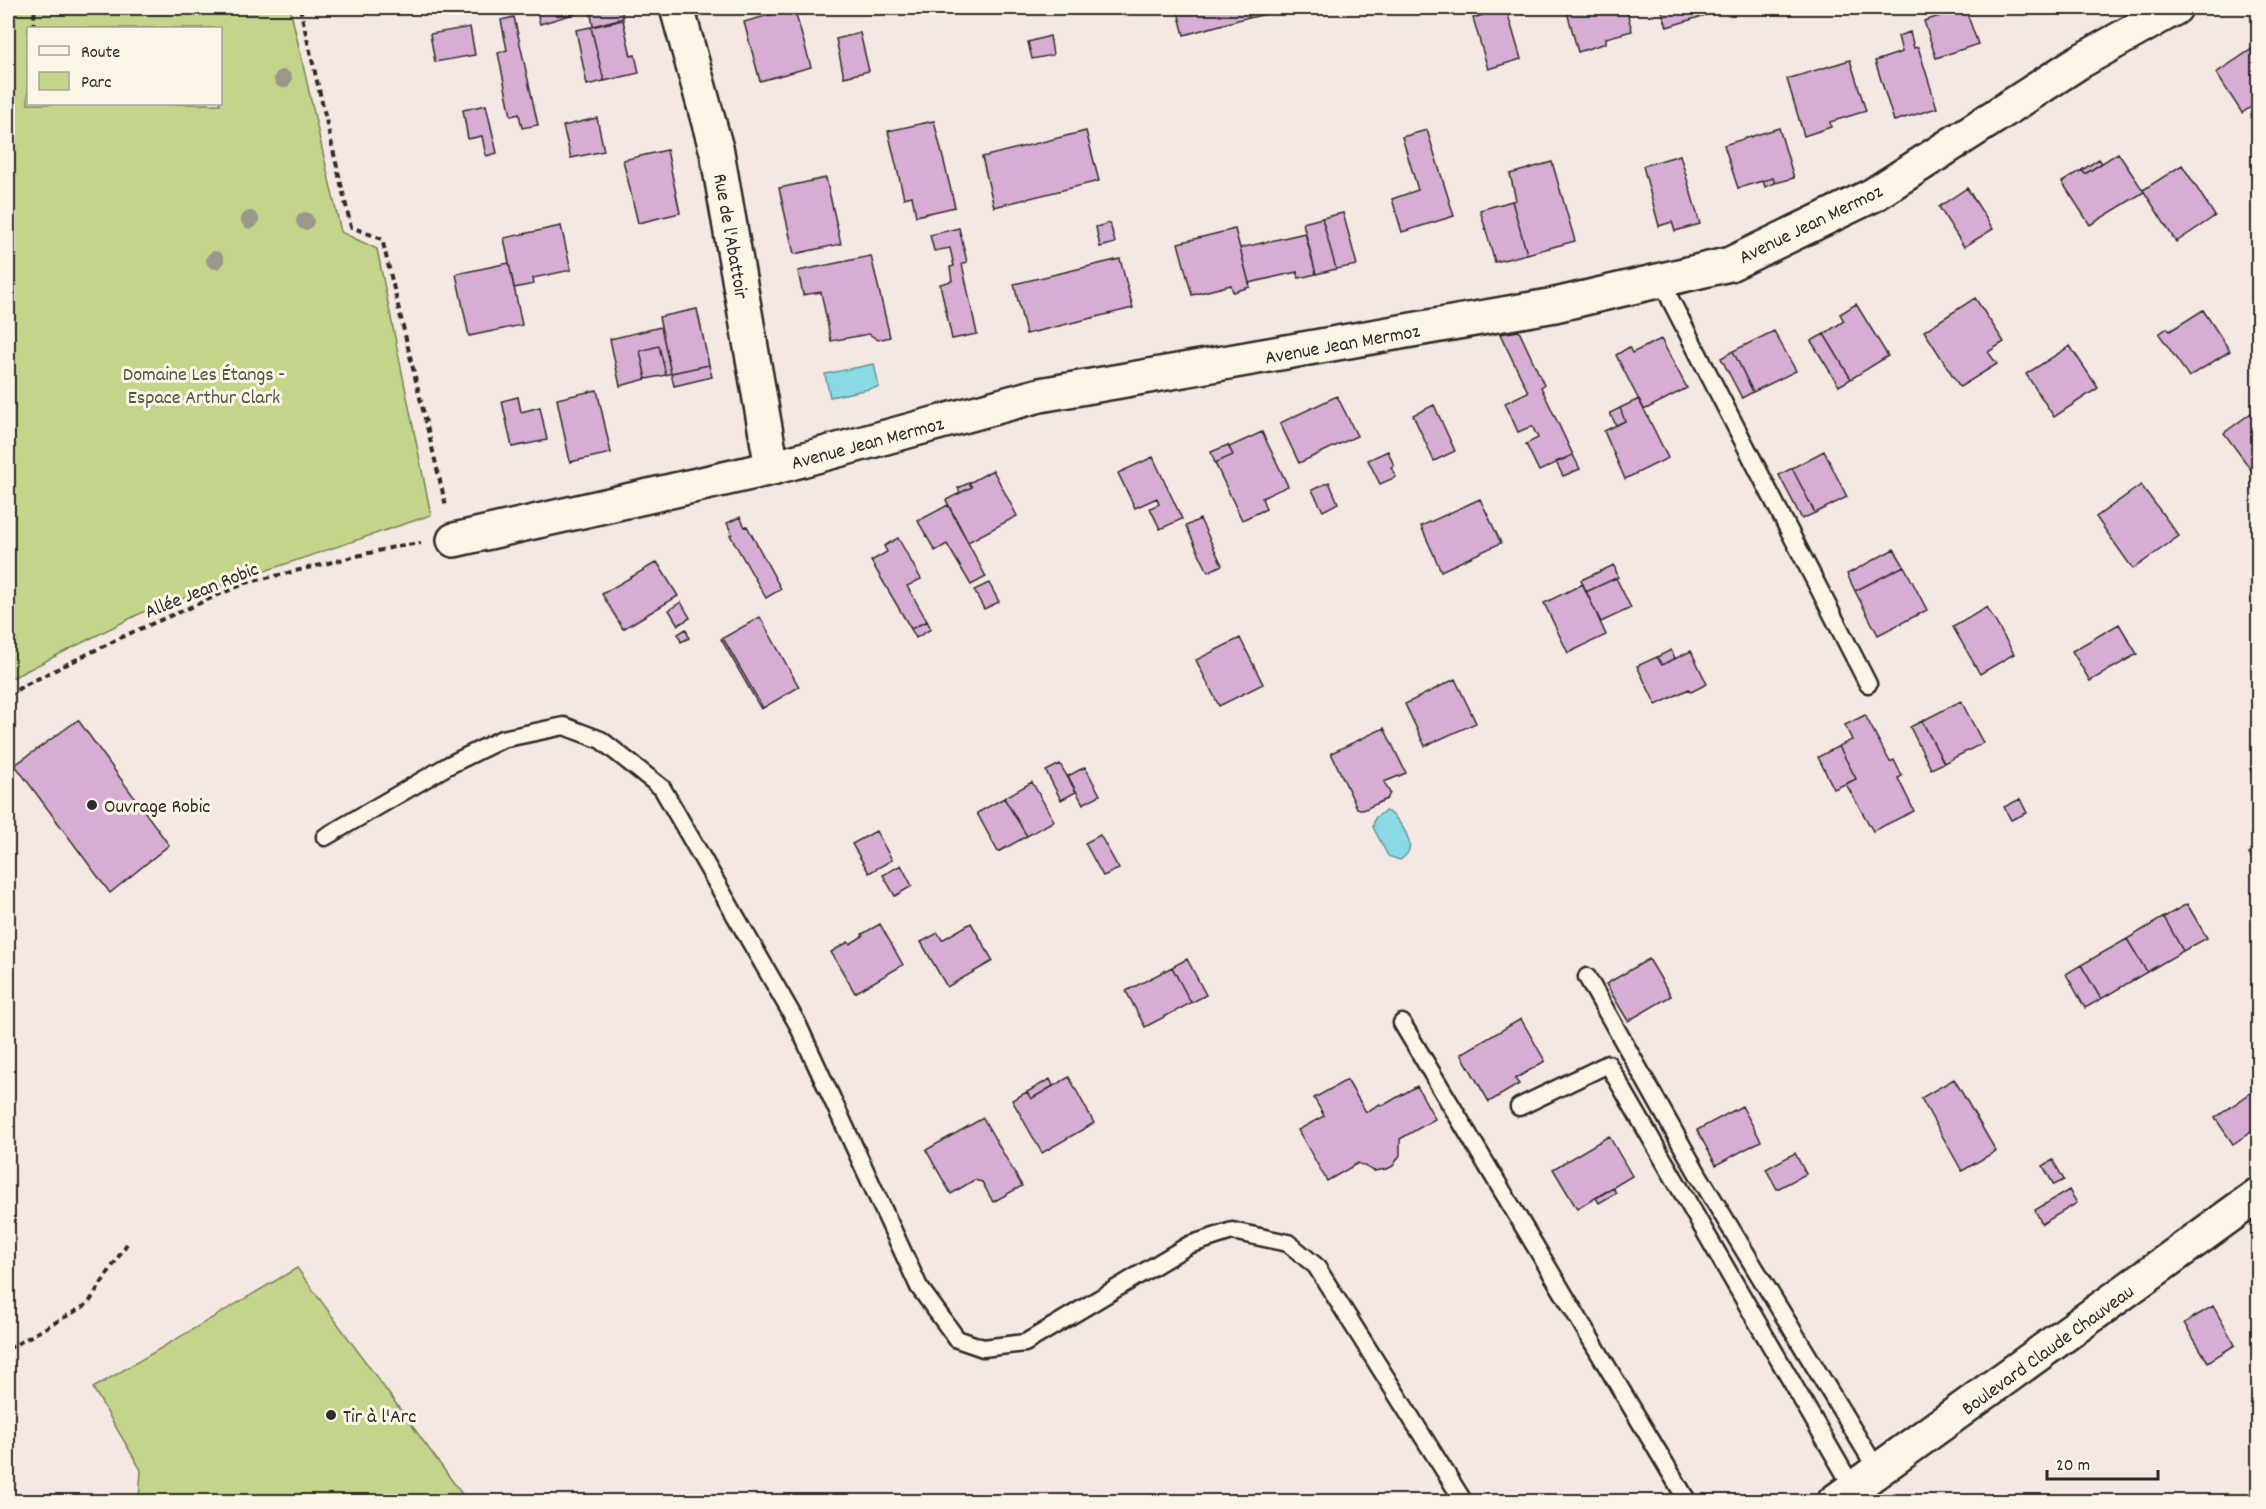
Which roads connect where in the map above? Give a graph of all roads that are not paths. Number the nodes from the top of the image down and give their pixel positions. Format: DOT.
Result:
graph roads {
  1 [pos="677,8"];
  2 [pos="2175,8"];
  3 [pos="1662,280"];
  4 [pos="772,468"];
  5 [pos="454,540"];
  6 [pos="1868,684"];
  7 [pos="325,837"];
  8 [pos="1587,977"];
  9 [pos="1402,1023"];
  10 [pos="1519,1107"];
  11 [pos="2259,1195"];
  12 [pos="1855,1487"];
  13 [pos="1464,1502"];
  14 [pos="1688,1502"];
  1 -- 4 [label="street, Rue de l'Abattoir"];
  2 -- 3 [label="street, Avenue Jean Mermoz"];
  3 -- 4 [label="street, Avenue Jean Mermoz"];
  3 -- 6 [label="lane"];
  4 -- 5 [label="street, Avenue Jean Mermoz"];
  7 -- 13 [label="lane"];
  8 -- 12 [label="lane"];
  9 -- 14 [label="lane"];
  10 -- 12 [label="lane"];
  11 -- 12 [label="street, Boulevard Claude Chauveau"];
}
